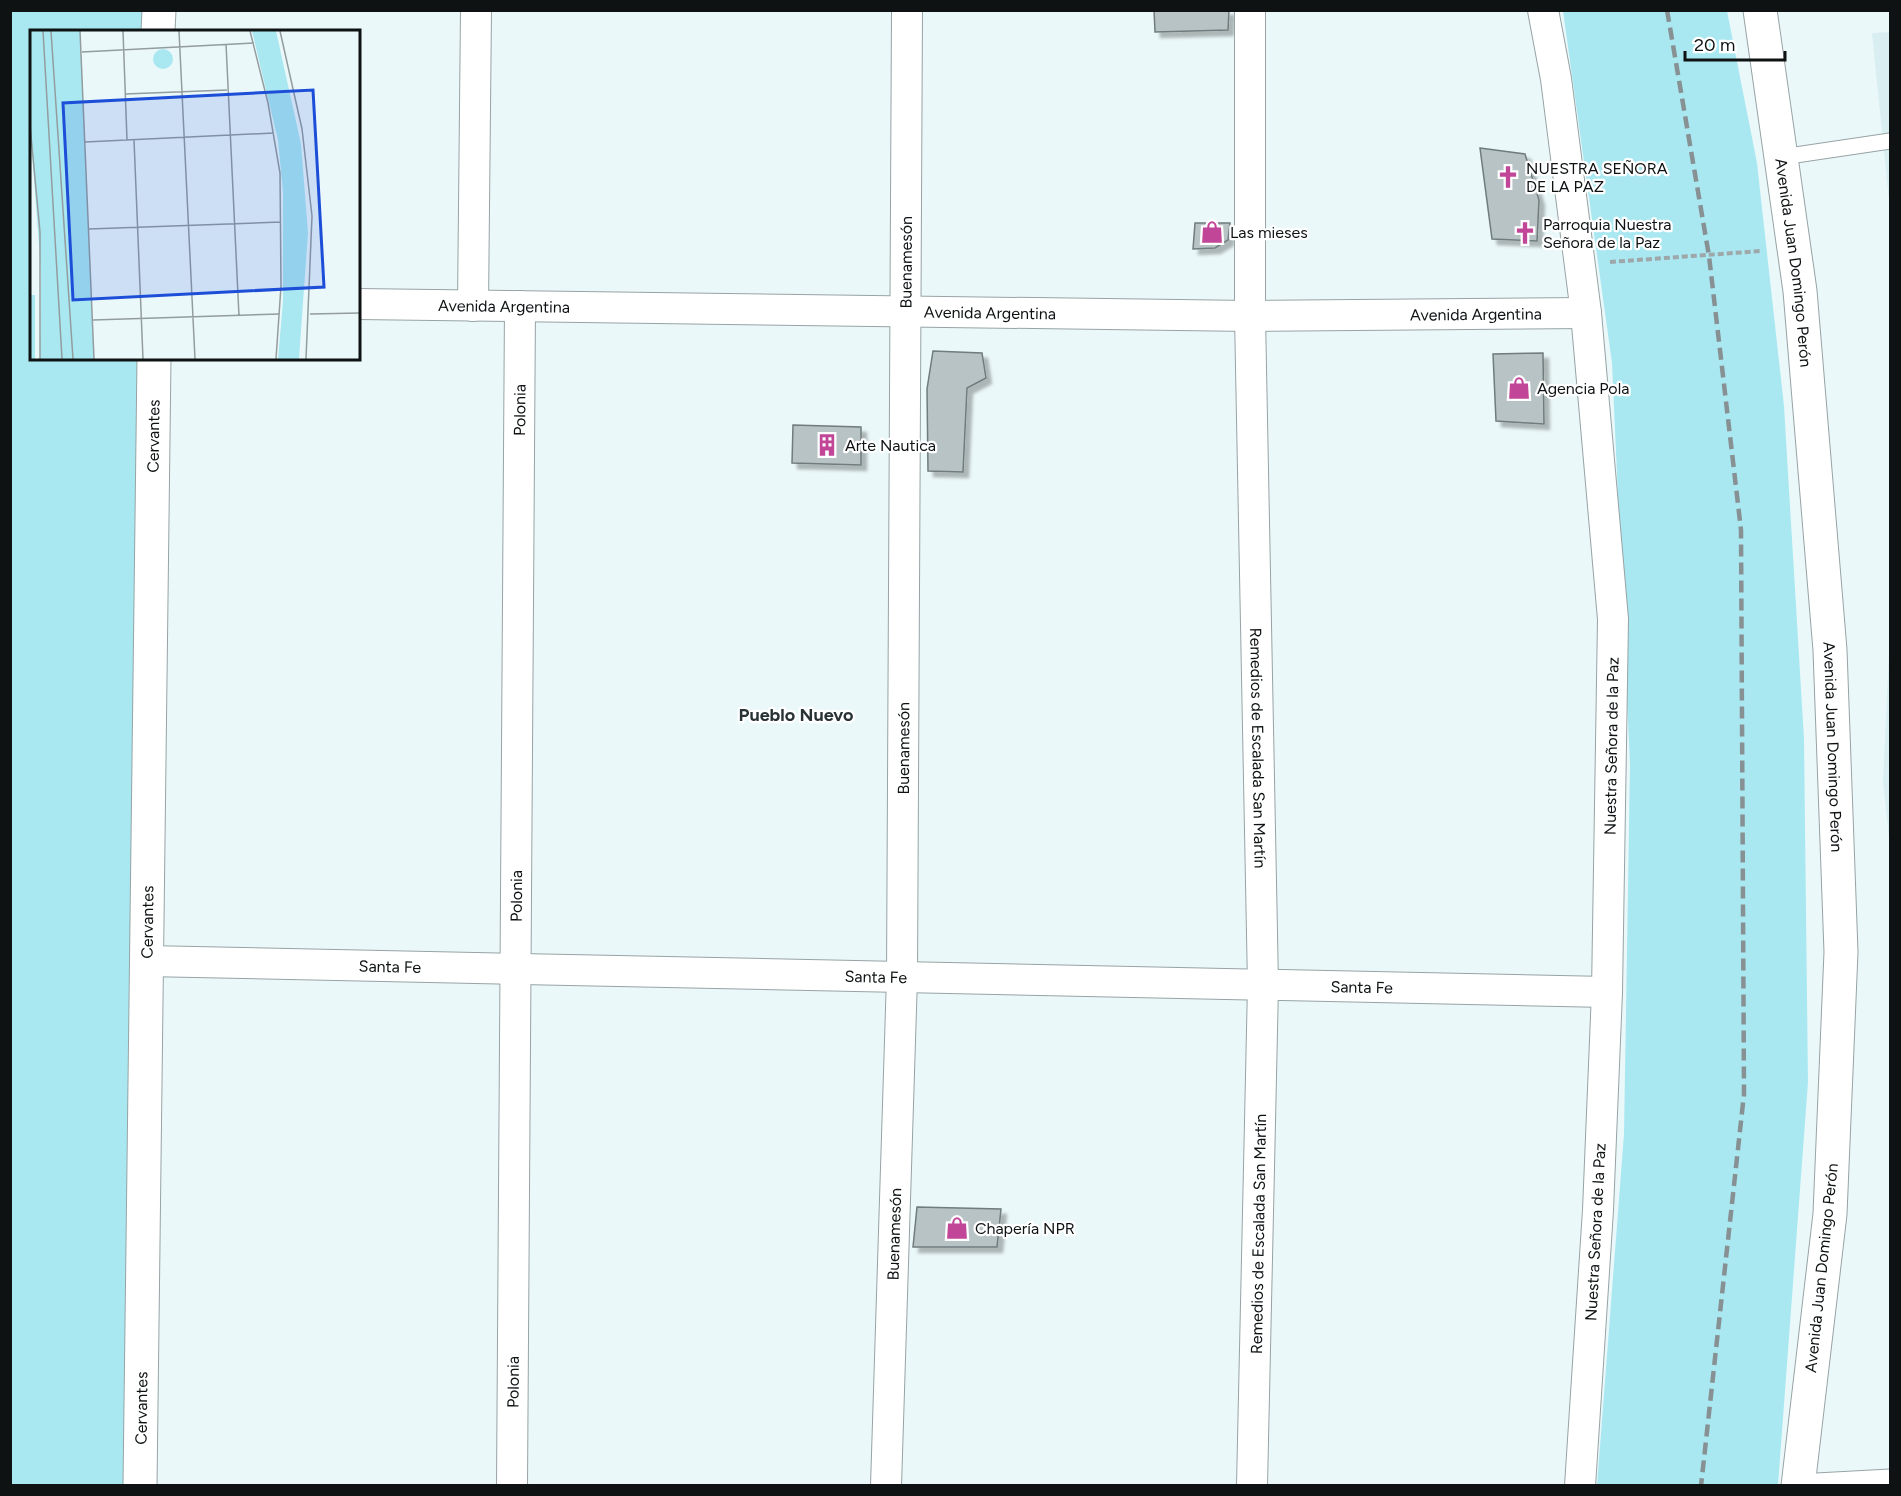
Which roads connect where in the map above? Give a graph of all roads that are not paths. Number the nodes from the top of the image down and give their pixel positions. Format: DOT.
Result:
graph roads {
  1 [pos="159,10"];
  2 [pos="476,10"];
  3 [pos="907,10"];
  4 [pos="1250,10"];
  5 [pos="1543,10"];
  6 [pos="1760,10"];
  7 [pos="158,30"];
  8 [pos="1890,141"];
  9 [pos="1782,157"];
  10 [pos="360,304"];
  11 [pos="473,306"];
  12 [pos="520,306"];
  13 [pos="905,311"];
  14 [pos="1586,313"];
  15 [pos="1250,316"];
  16 [pos="154,360"];
  17 [pos="146,961"];
  18 [pos="514,969"];
  19 [pos="902,977"];
  20 [pos="1263,985"];
  21 [pos="1607,992"];
  22 [pos="1890,1477"];
  23 [pos="1798,1484"];
  24 [pos="140,1485"];
  25 [pos="512,1485"];
  26 [pos="886,1485"];
  27 [pos="1252,1485"];
  28 [pos="1580,1485"];
  1 -- 7 [label="street"];
  2 -- 11 [label="street"];
  3 -- 13 [label="street, Buenamesón"];
  4 -- 15 [label="street, Remedios de Escalada San Martín"];
  5 -- 14 [label="street, Nuestra Señora de la Paz"];
  6 -- 9 [label="street, Avenida Juan Domingo Perón"];
  8 -- 9 [label="lane"];
  9 -- 23 [label="street, Avenida Juan Domingo Perón"];
  10 -- 11 [label="street, Avenida Argentina"];
  11 -- 12 [label="street, Avenida Argentina"];
  12 -- 13 [label="street, Avenida Argentina"];
  12 -- 18 [label="street, Polonia"];
  13 -- 15 [label="street, Avenida Argentina"];
  13 -- 19 [label="street, Buenamesón"];
  14 -- 15 [label="street, Avenida Argentina"];
  14 -- 21 [label="street, Nuestra Señora de la Paz"];
  15 -- 20 [label="street, Remedios de Escalada San Martín"];
  16 -- 17 [label="street, Cervantes"];
  17 -- 18 [label="street, Santa Fe"];
  17 -- 24 [label="street, Cervantes"];
  18 -- 19 [label="street, Santa Fe"];
  18 -- 25 [label="street, Polonia"];
  19 -- 20 [label="street, Santa Fe"];
  19 -- 26 [label="street, Buenamesón"];
  20 -- 21 [label="street, Santa Fe"];
  20 -- 27 [label="street, Remedios de Escalada San Martín"];
  21 -- 28 [label="street, Nuestra Señora de la Paz"];
  22 -- 23 [label="lane"];
}
